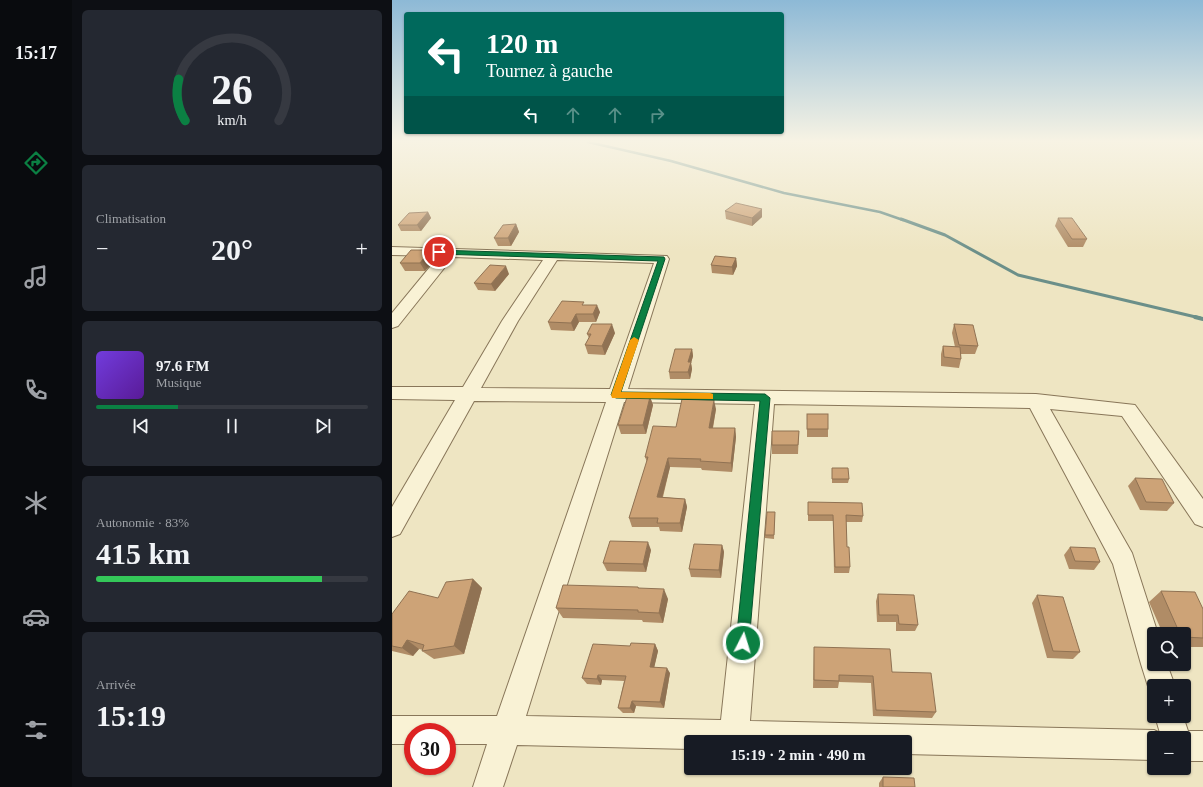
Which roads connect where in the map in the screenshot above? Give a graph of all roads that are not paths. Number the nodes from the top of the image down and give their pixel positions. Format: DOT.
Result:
graph roads {
  1 [pos="392,251"];
  2 [pos="450,252"];
  3 [pos="553,255"];
  4 [pos="392,323"];
  5 [pos="392,394"];
  6 [pos="468,394"];
  7 [pos="616,395"];
  8 [pos="765,398"];
  9 [pos="1036,401"];
  10 [pos="1203,517"];
  11 [pos="392,527"];
  12 [pos="1147,640"];
  13 [pos="392,730"];
  14 [pos="507,730"];
  15 [pos="734,735"];
  16 [pos="912,739"];
  17 [pos="1147,745"];
  18 [pos="1191,746"];
  19 [pos="1203,746"];
  20 [pos="488,787"];
  1 -- 2 [label="street"];
  2 -- 3 [label="street"];
  2 -- 4 [label="street"];
  3 -- 6 [label="street"];
  3 -- 7 [label="street"];
  5 -- 6 [label="street"];
  6 -- 7 [label="street"];
  6 -- 11 [label="street"];
  7 -- 8 [label="street"];
  7 -- 14 [label="street"];
  8 -- 9 [label="street"];
  8 -- 15 [label="street"];
  9 -- 10 [label="street"];
  9 -- 12 [label="street"];
  13 -- 14 [label="street"];
  14 -- 15 [label="street"];
  14 -- 20 [label="street"];
  16 -- 17 [label="street"];
  18 -- 19 [label="street"];
}
